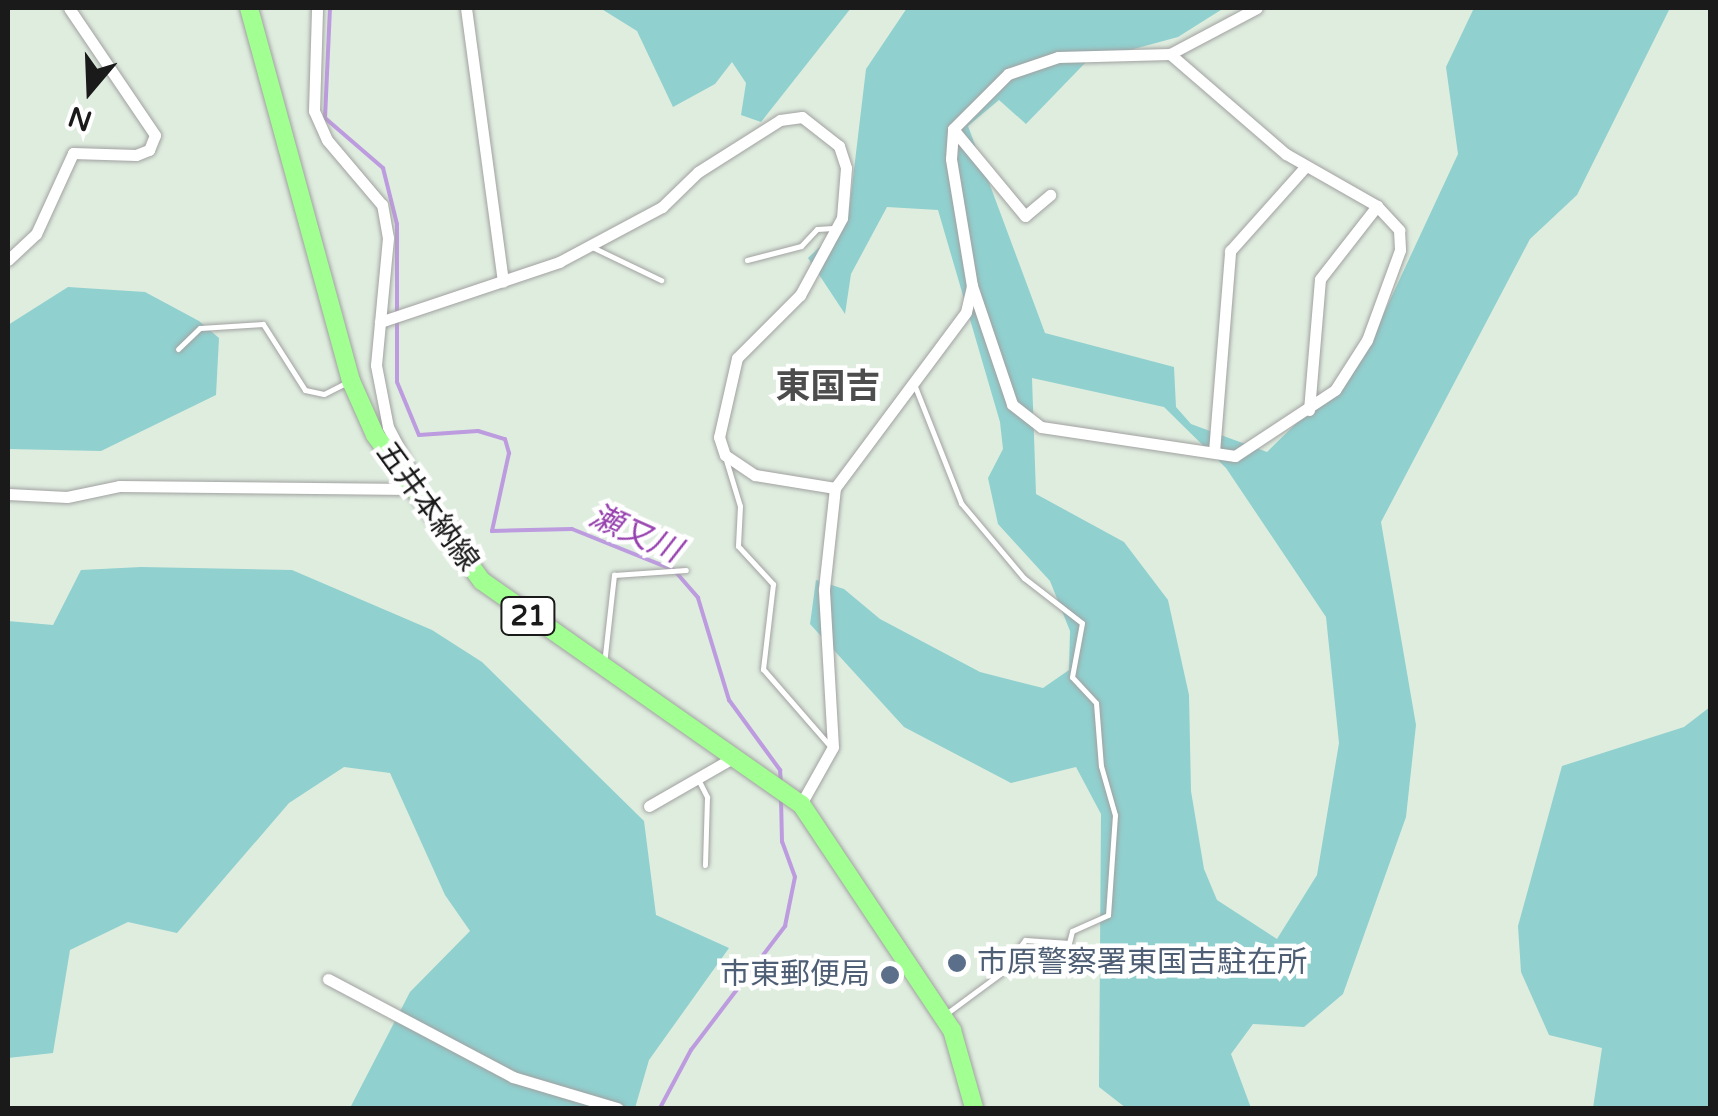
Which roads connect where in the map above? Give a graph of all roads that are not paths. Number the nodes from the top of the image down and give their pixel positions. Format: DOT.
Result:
graph roads {
  1 [pos="69,8"];
  2 [pos="249,8"];
  3 [pos="316,8"];
  4 [pos="466,8"];
  5 [pos="1257,8"];
  6 [pos="1170,54"];
  7 [pos="953,129"];
  8 [pos="1306,166"];
  9 [pos="1050,195"];
  10 [pos="1377,206"];
  11 [pos="836,228"];
  12 [pos="588,244"];
  13 [pos="8,260"];
  14 [pos="747,260"];
  15 [pos="661,280"];
  16 [pos="503,282"];
  17 [pos="972,286"];
  18 [pos="380,322"];
  19 [pos="178,349"];
  20 [pos="351,381"];
  21 [pos="912,381"];
  22 [pos="1309,410"];
  23 [pos="1214,452"];
  24 [pos="725,455"];
  25 [pos="835,488"];
  26 [pos="412,489"];
  27 [pos="8,494"];
  28 [pos="686,570"];
  29 [pos="603,667"];
  30 [pos="832,747"];
  31 [pos="736,756"];
  32 [pos="699,780"];
  33 [pos="802,804"];
  34 [pos="649,806"];
  35 [pos="705,866"];
  36 [pos="328,979"];
  37 [pos="944,1016"];
  38 [pos="616,1108"];
  39 [pos="974,1108"];
  1 -- 13 [label="street"];
  2 -- 20 [label="main road, 五井本納線 / 21"];
  3 -- 18 [label="street"];
  4 -- 16 [label="street"];
  5 -- 6 [label="street"];
  6 -- 7 [label="street"];
  6 -- 8 [label="street"];
  7 -- 9 [label="street"];
  7 -- 17 [label="street"];
  8 -- 10 [label="street"];
  8 -- 23 [label="street"];
  10 -- 22 [label="street"];
  10 -- 22 [label="street"];
  11 -- 12 [label="street"];
  11 -- 14 [label="lane"];
  11 -- 24 [label="street"];
  12 -- 15 [label="lane"];
  12 -- 16 [label="street"];
  16 -- 18 [label="street"];
  17 -- 21 [label="street"];
  17 -- 23 [label="street"];
  18 -- 26 [label="street"];
  19 -- 20 [label="lane"];
  20 -- 26 [label="main road, 五井本納線 / 21"];
  21 -- 25 [label="street"];
  21 -- 37 [label="lane"];
  22 -- 23 [label="street"];
  24 -- 25 [label="street"];
  24 -- 30 [label="lane"];
  25 -- 30 [label="street"];
  26 -- 27 [label="street"];
  26 -- 29 [label="main road, 五井本納線 / 21"];
  28 -- 29 [label="lane"];
  29 -- 31 [label="main road, 五井本納線 / 21"];
  30 -- 33 [label="street"];
  31 -- 32 [label="street"];
  31 -- 33 [label="main road, 五井本納線 / 21"];
  32 -- 34 [label="street"];
  32 -- 35 [label="lane"];
  33 -- 37 [label="main road, 五井本納線 / 21"];
  36 -- 38 [label="street"];
  37 -- 39 [label="main road, 五井本納線 / 21"];
}
